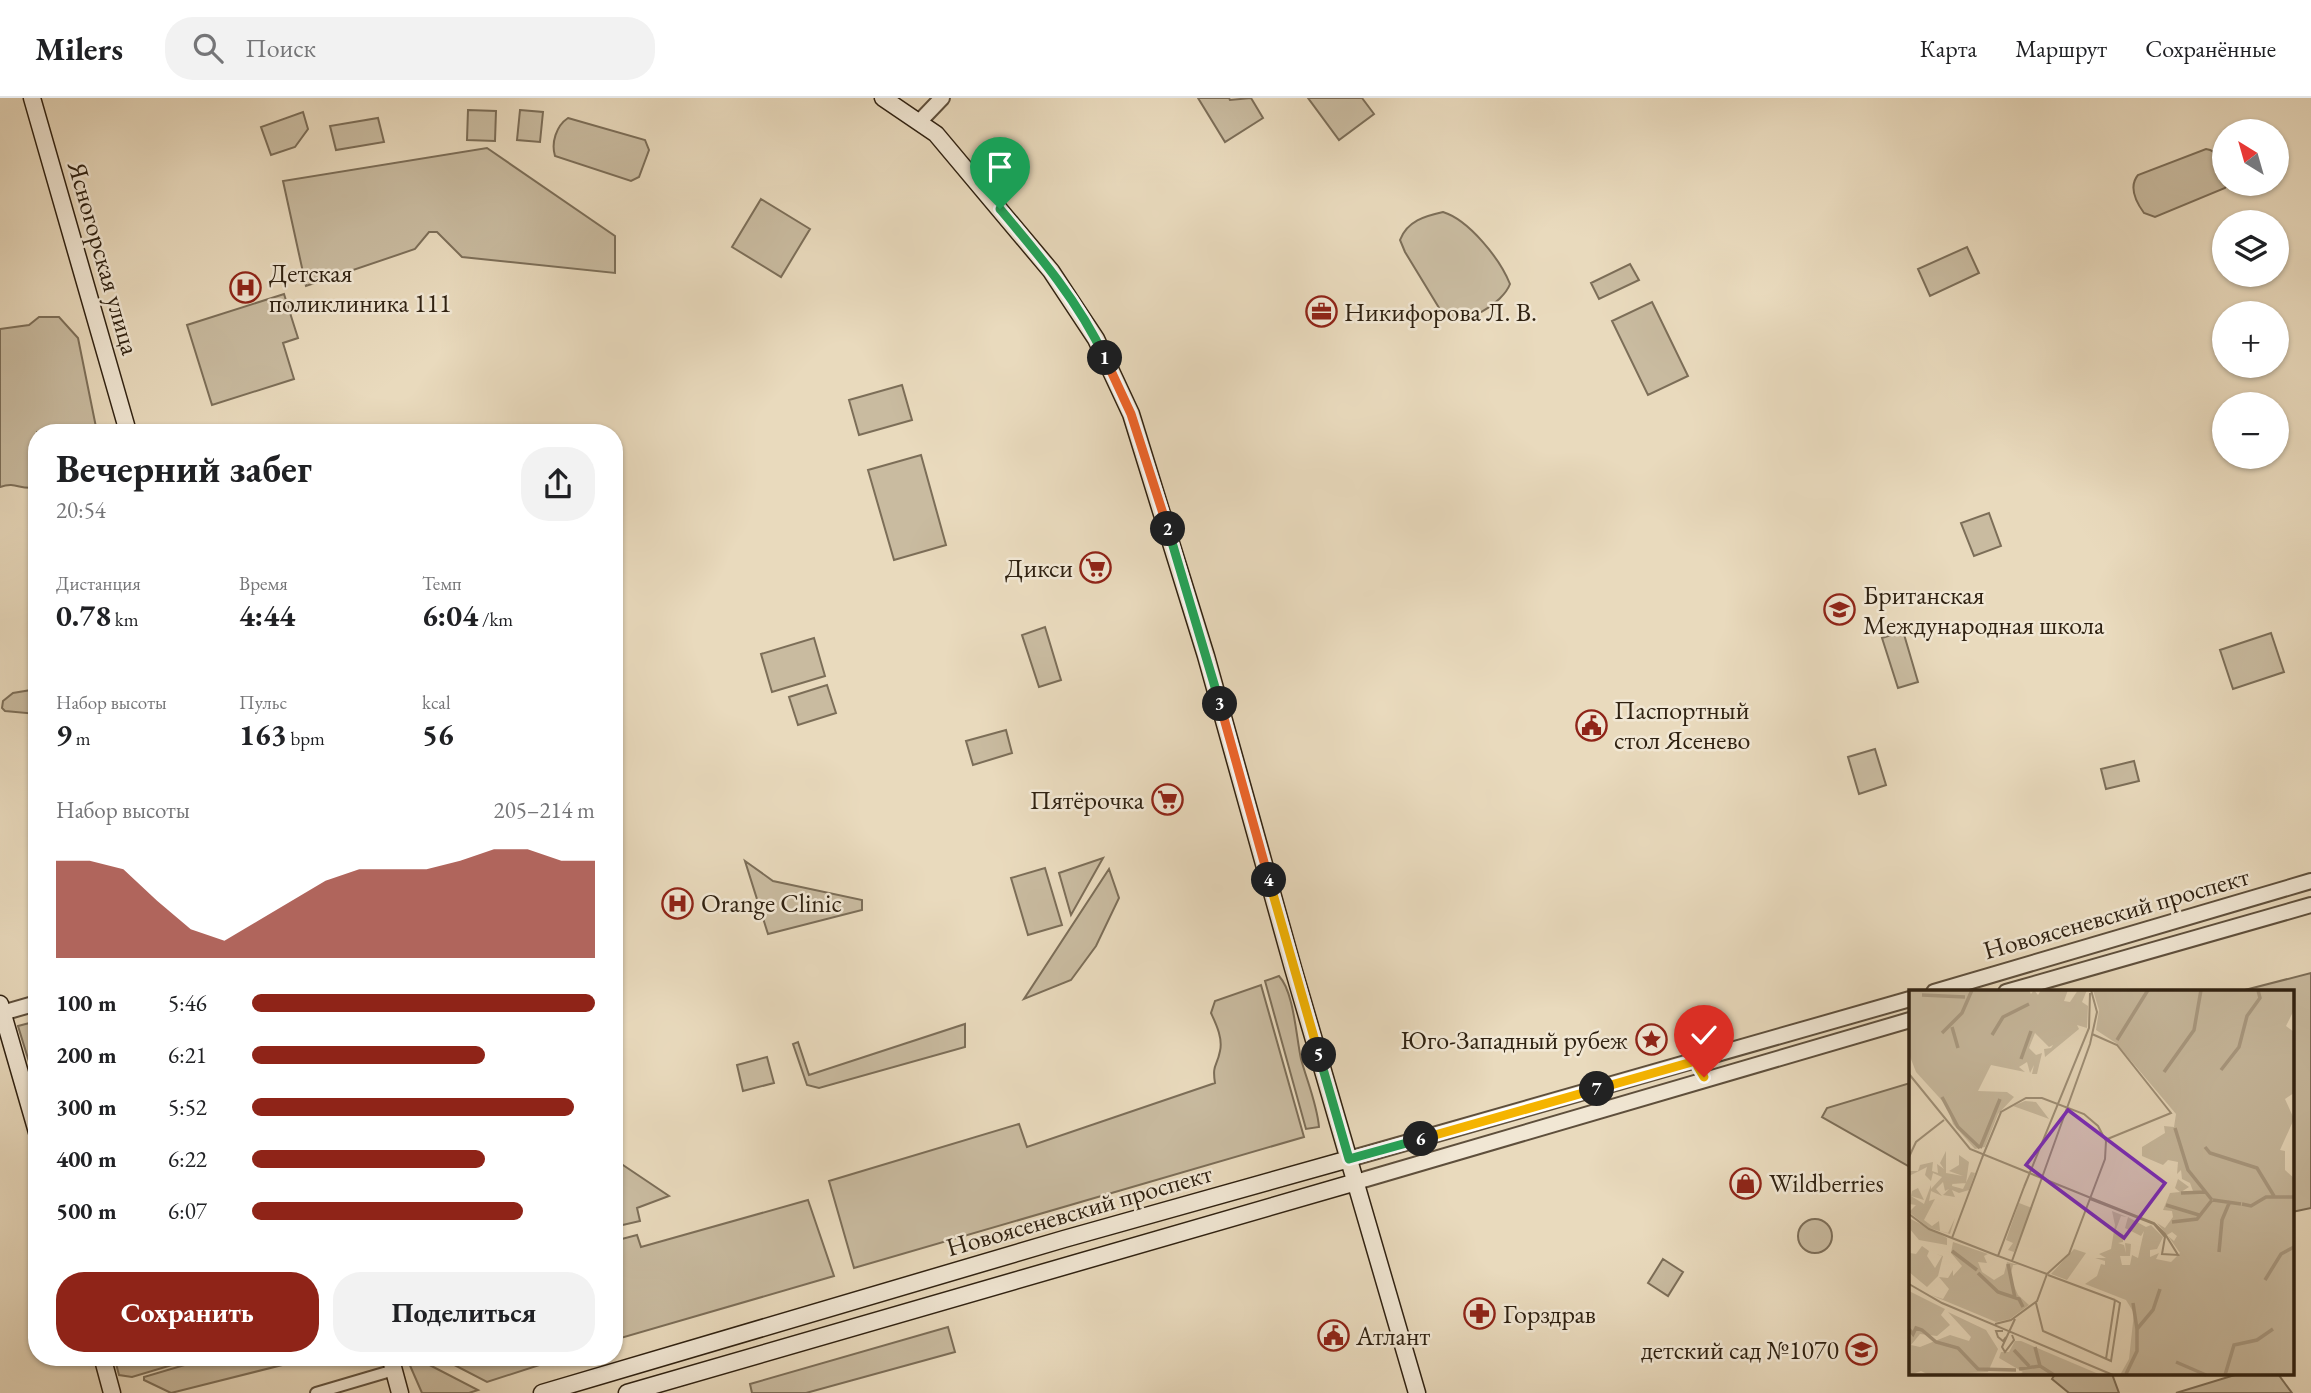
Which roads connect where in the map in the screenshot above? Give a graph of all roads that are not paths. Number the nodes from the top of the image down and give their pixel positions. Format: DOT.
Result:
graph roads {
  1 [pos="32,98"];
  2 [pos="883,98"];
  3 [pos="942,98"];
  4 [pos="920,121"];
  5 [pos="126,424"];
  6 [pos="2311,881"];
  7 [pos="2311,905"];
  8 [pos="1941,990"];
  9 [pos="2013,990"];
  10 [pos="1909,999"];
  11 [pos="28,1004"];
  12 [pos="1,1008"];
  13 [pos="1909,1020"];
  14 [pos="1706,1058"];
  15 [pos="1712,1078"];
  16 [pos="1631,1079"];
  17 [pos="1636,1100"];
  18 [pos="28,1101"];
  19 [pos="1349,1159"];
  20 [pos="1356,1182"];
  21 [pos="105,1366"];
  22 [pos="384,1366"];
  23 [pos="393,1366"];
  24 [pos="112,1393"];
  25 [pos="316,1393"];
  26 [pos="400,1393"];
  27 [pos="542,1393"];
  28 [pos="627,1393"];
  29 [pos="1417,1393"];
  1 -- 5 [label="main road, Ясногорская улица"];
  2 -- 4 [label="main road"];
  3 -- 4 [label="street"];
  4 -- 19 [label="main road"];
  6 -- 8 [label="street, Новоясеневский проспект"];
  7 -- 9 [label="street, Новоясеневский проспект"];
  10 -- 14 [label="street, Новоясеневский проспект"];
  11 -- 12 [label="street"];
  12 -- 18 [label="main road"];
  13 -- 15 [label="street, Новоясеневский проспект"];
  14 -- 15 [label="street"];
  14 -- 16 [label="street, Новоясеневский проспект"];
  15 -- 17 [label="street, Новоясеневский проспект"];
  16 -- 17 [label="street"];
  16 -- 19 [label="street, Новоясеневский проспект"];
  17 -- 20 [label="street, Новоясеневский проспект"];
  19 -- 20 [label="main road"];
  19 -- 27 [label="main road, Новоясеневский проспект"];
  20 -- 28 [label="main road, Новоясеневский проспект"];
  20 -- 29 [label="main road"];
  21 -- 24 [label="main road"];
  22 -- 25 [label="street"];
  23 -- 26 [label="main road"];
}
